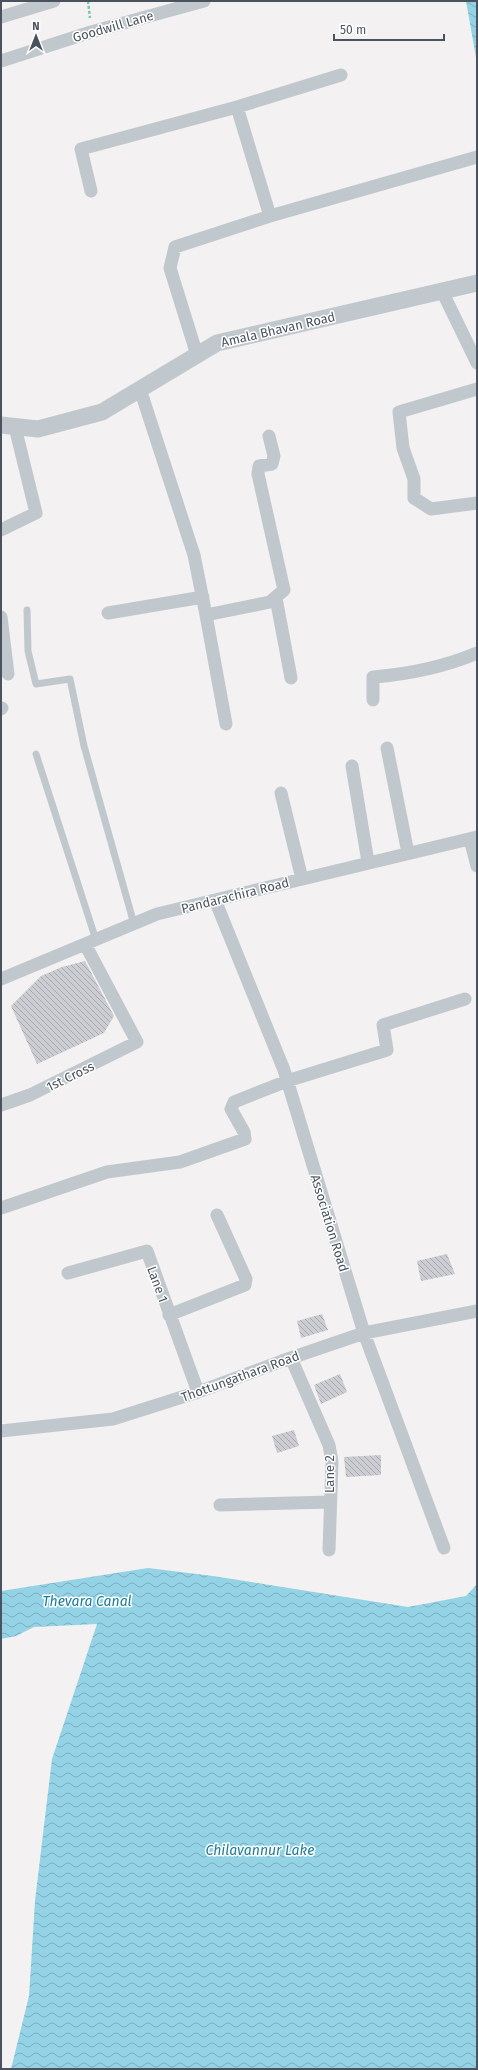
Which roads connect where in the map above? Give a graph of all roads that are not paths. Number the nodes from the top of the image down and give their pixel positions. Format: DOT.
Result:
graph roads {
  1 [pos="54,1"];
  2 [pos="204,1"];
  3 [pos="1,17"];
  4 [pos="1,61"];
  5 [pos="341,75"];
  6 [pos="237,107"];
  7 [pos="477,158"];
  8 [pos="91,191"];
  9 [pos="270,216"];
  10 [pos="477,283"];
  11 [pos="442,291"];
  12 [pos="197,355"];
  13 [pos="477,363"];
  14 [pos="140,389"];
  15 [pos="477,389"];
  16 [pos="8,426"];
  17 [pos="269,436"];
  18 [pos="477,503"];
  19 [pos="1,530"];
  20 [pos="203,597"];
  21 [pos="276,598"];
  22 [pos="27,610"];
  23 [pos="108,613"];
  24 [pos="206,615"];
  25 [pos="1,616"];
  26 [pos="477,653"];
  27 [pos="8,674"];
  28 [pos="291,678"];
  29 [pos="373,700"];
  30 [pos="226,724"];
  31 [pos="388,748"];
  32 [pos="36,754"];
  33 [pos="352,766"];
  34 [pos="281,793"];
  35 [pos="473,838"];
  36 [pos="408,853"];
  37 [pos="368,862"];
  38 [pos="477,866"];
  39 [pos="302,878"];
  40 [pos="215,900"];
  41 [pos="134,924"];
  42 [pos="90,942"];
  43 [pos="1,979"];
  44 [pos="465,999"];
  45 [pos="287,1081"];
  46 [pos="1,1106"];
  47 [pos="1,1208"];
  48 [pos="217,1215"];
  49 [pos="68,1273"];
  50 [pos="477,1311"];
  51 [pos="169,1315"];
  52 [pos="364,1334"];
  53 [pos="291,1358"];
  54 [pos="198,1392"];
  55 [pos="1,1431"];
  56 [pos="330,1502"];
  57 [pos="220,1505"];
  58 [pos="444,1548"];
  59 [pos="329,1550"];
  1 -- 3 [label="street"];
  2 -- 4 [label="street, Goodwill Lane"];
  5 -- 6 [label="street"];
  6 -- 8 [label="street"];
  6 -- 9 [label="street"];
  7 -- 9 [label="street"];
  9 -- 12 [label="street"];
  10 -- 11 [label="street, Amala Bhavan Road"];
  11 -- 12 [label="street, Amala Bhavan Road"];
  11 -- 13 [label="street"];
  12 -- 14 [label="street, Amala Bhavan Road"];
  14 -- 16 [label="street, Amala Bhavan Road"];
  14 -- 20 [label="street"];
  15 -- 18 [label="street"];
  16 -- 19 [label="street"];
  17 -- 21 [label="street"];
  20 -- 23 [label="street"];
  20 -- 24 [label="street"];
  21 -- 24 [label="street"];
  21 -- 28 [label="street"];
  22 -- 41 [label="lane"];
  24 -- 30 [label="street"];
  25 -- 27 [label="street"];
  26 -- 29 [label="street"];
  31 -- 36 [label="street"];
  32 -- 42 [label="lane"];
  33 -- 37 [label="street"];
  34 -- 39 [label="street"];
  35 -- 36 [label="street, Pandarachira Road"];
  35 -- 38 [label="street"];
  36 -- 37 [label="street, Pandarachira Road"];
  37 -- 39 [label="street, Pandarachira Road"];
  39 -- 40 [label="street, Pandarachira Road"];
  40 -- 41 [label="street, Pandarachira Road"];
  40 -- 45 [label="street, Association Road"];
  41 -- 42 [label="street, Pandarachira Road"];
  42 -- 43 [label="street, Pandarachira Road"];
  42 -- 46 [label="street, 1st Cross"];
  44 -- 45 [label="street"];
  45 -- 47 [label="street"];
  45 -- 52 [label="street, Association Road"];
  48 -- 51 [label="street"];
  49 -- 51 [label="street, Lane 1"];
  50 -- 52 [label="street, Thottungathara Road"];
  51 -- 54 [label="street, Lane 1"];
  52 -- 53 [label="street, Thottungathara Road"];
  52 -- 58 [label="street, Association Road"];
  53 -- 54 [label="street, Thottungathara Road"];
  53 -- 56 [label="street, Lane 2"];
  54 -- 55 [label="street, Thottungathara Road"];
  56 -- 57 [label="street"];
  56 -- 59 [label="street, Lane 2"];
}
